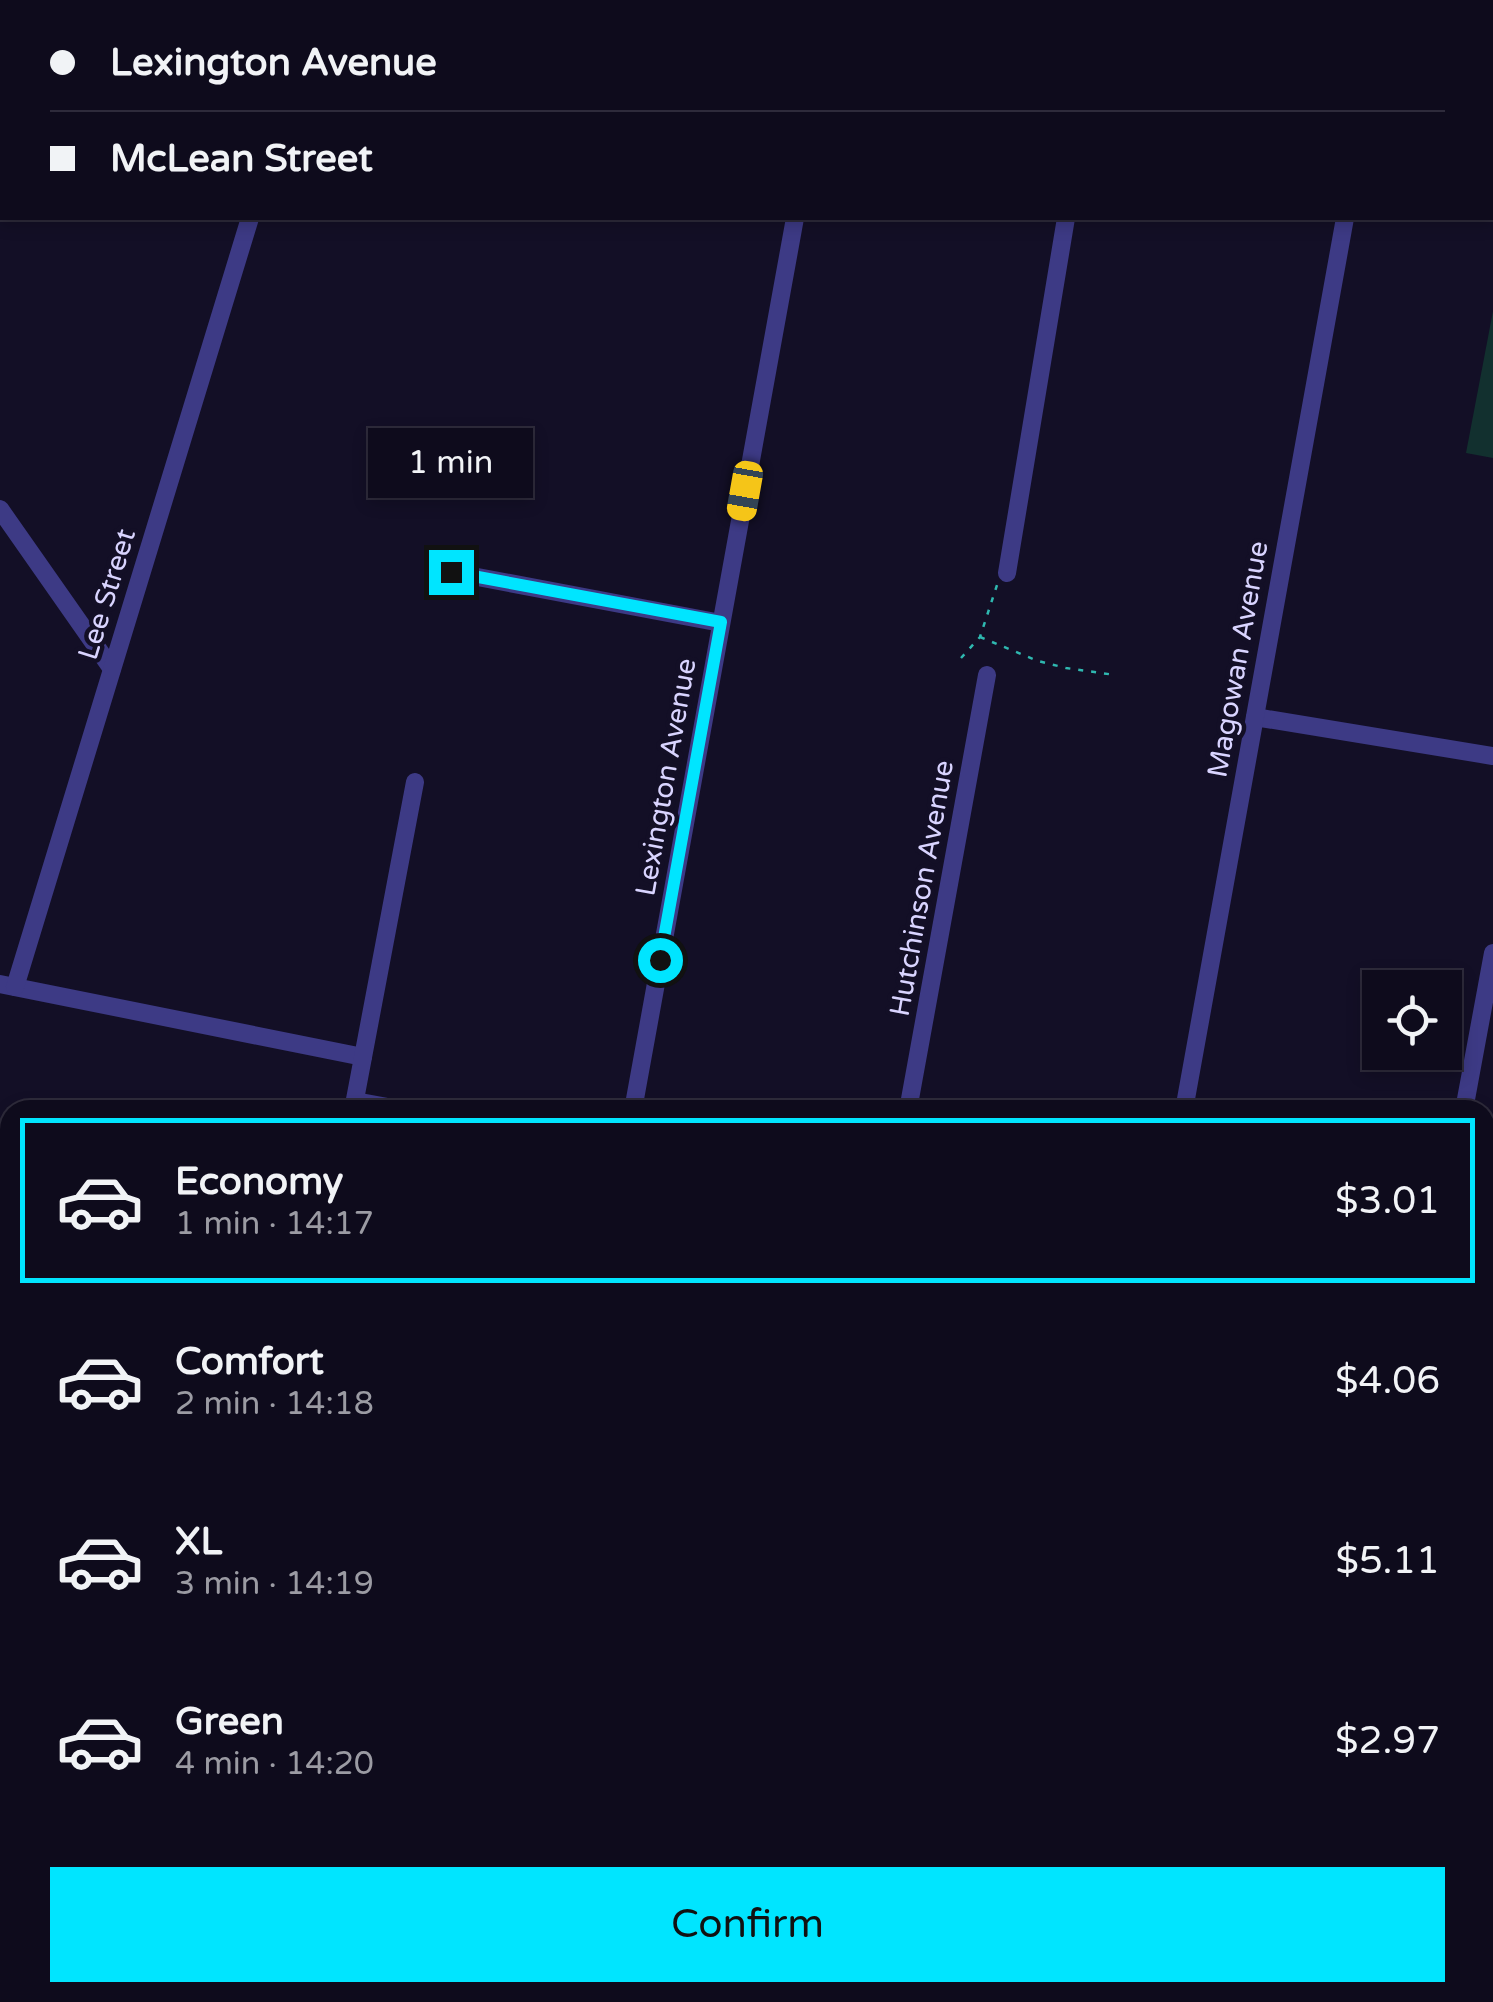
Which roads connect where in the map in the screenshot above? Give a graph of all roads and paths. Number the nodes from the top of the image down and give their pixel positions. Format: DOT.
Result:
graph roads {
  1 [pos="249,220"];
  2 [pos="794,220"];
  3 [pos="1066,220"];
  4 [pos="1345,220"];
  5 [pos="0,509"];
  6 [pos="451,572"];
  7 [pos="1002,581"];
  8 [pos="721,622"];
  9 [pos="980,638"];
  10 [pos="961,658"];
  11 [pos="112,669"];
  12 [pos="1116,675"];
  13 [pos="987,676"];
  14 [pos="1255,717"];
  15 [pos="1493,756"];
  16 [pos="415,782"];
  17 [pos="1493,953"];
  18 [pos="8,985"];
  19 [pos="363,1057"];
  20 [pos="355,1100"];
  21 [pos="635,1100"];
  22 [pos="910,1100"];
  23 [pos="1186,1100"];
  24 [pos="1466,1100"];
  1 -- 11 [label="street, Lee Street"];
  2 -- 8 [label="street, Lexington Avenue"];
  3 -- 7 [label="street"];
  4 -- 14 [label="street, Magowan Avenue"];
  5 -- 11 [label="street"];
  6 -- 8 [label="street"];
  7 -- 9 [label="path"];
  8 -- 21 [label="street, Lexington Avenue"];
  9 -- 10 [label="path"];
  9 -- 12 [label="path"];
  11 -- 18 [label="street, Lee Street"];
  13 -- 22 [label="street, Hutchinson Avenue"];
  14 -- 15 [label="street"];
  14 -- 23 [label="street, Magowan Avenue"];
  16 -- 19 [label="street"];
  17 -- 24 [label="street"];
  18 -- 19 [label="street"];
  19 -- 20 [label="street"];
}
